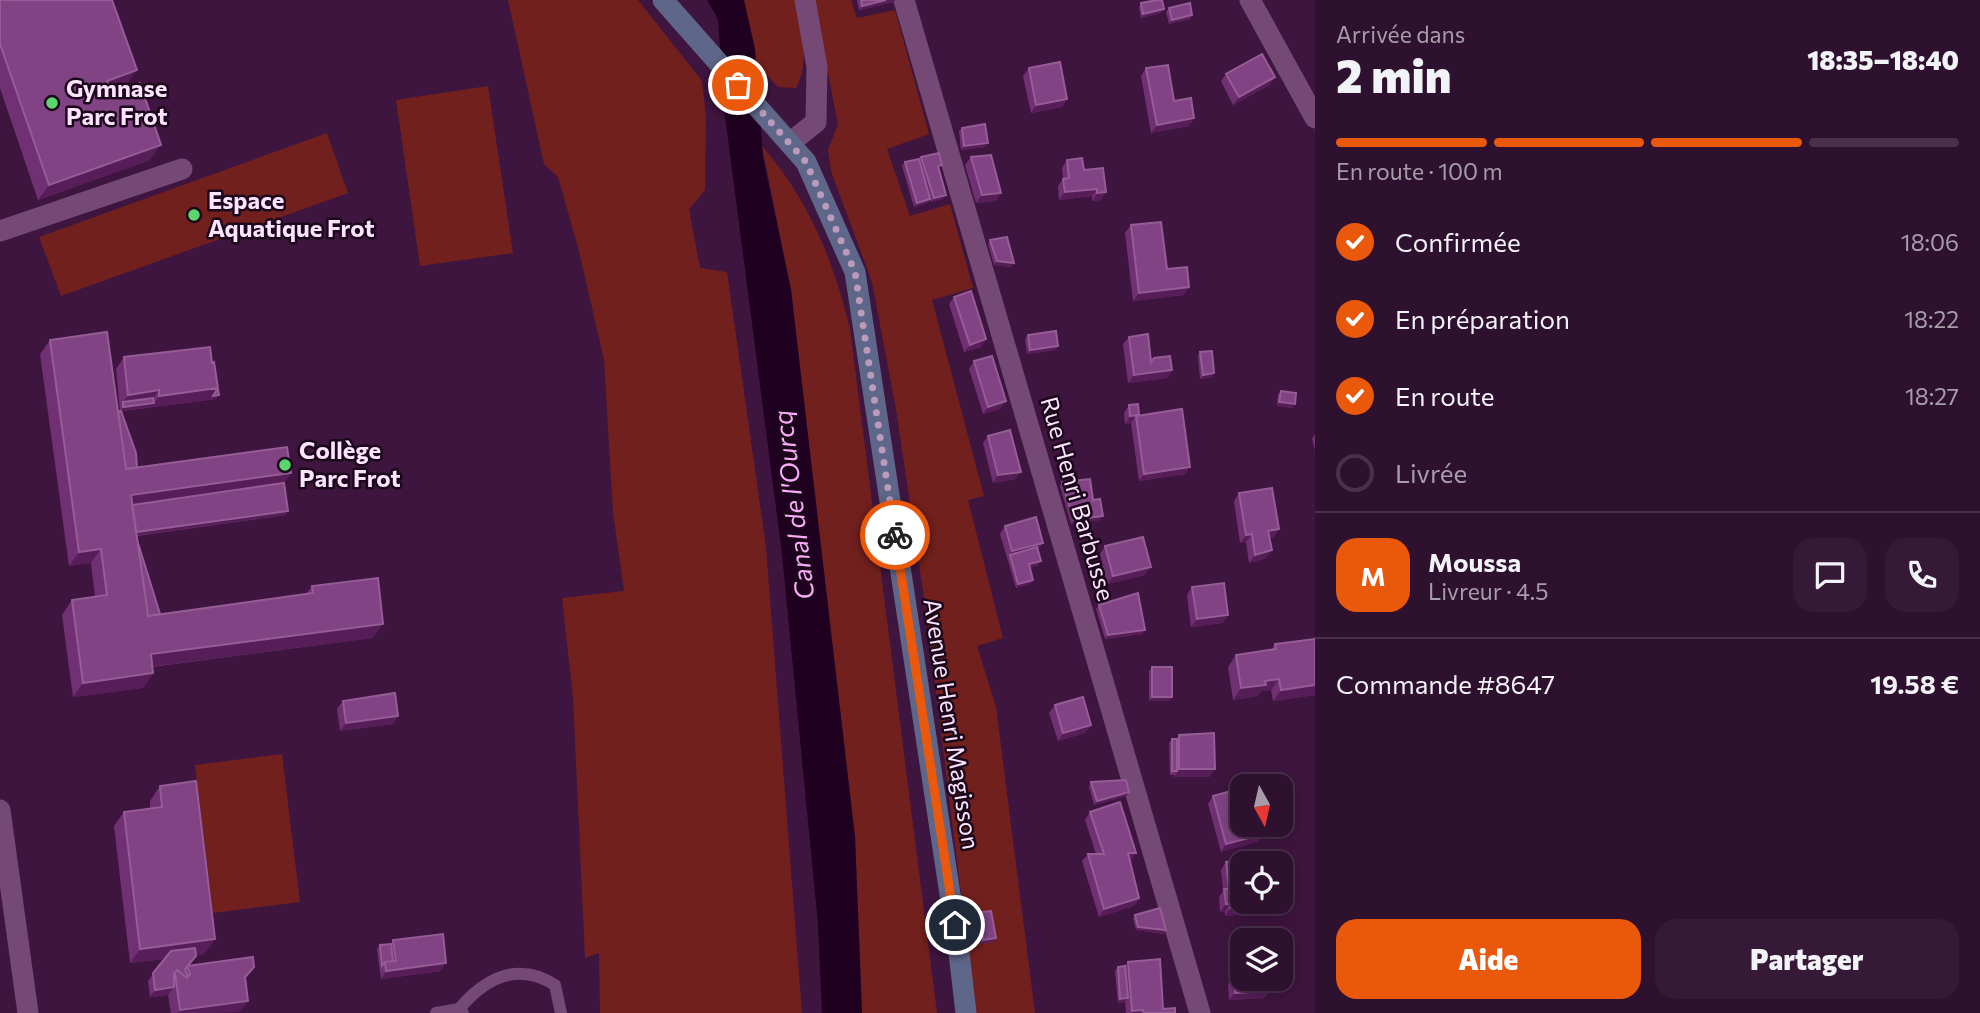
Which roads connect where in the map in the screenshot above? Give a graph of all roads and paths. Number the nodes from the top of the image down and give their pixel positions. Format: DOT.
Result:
graph roads {
  1 [pos="663,0"];
  2 [pos="805,0"];
  3 [pos="904,0"];
  4 [pos="1250,0"];
  5 [pos="1315,118"];
  6 [pos="790,143"];
  7 [pos="182,169"];
  8 [pos="0,232"];
  9 [pos="0,810"];
  10 [pos="461,1011"];
  11 [pos="28,1013"];
  12 [pos="436,1013"];
  13 [pos="561,1013"];
  14 [pos="966,1013"];
  15 [pos="1200,1013"];
  1 -- 6 [label="main road, Avenue Henri Magisson"];
  2 -- 6 [label="street"];
  3 -- 15 [label="street, Rue Henri Barbusse"];
  4 -- 5 [label="street"];
  6 -- 14 [label="main road, Avenue Henri Magisson"];
  7 -- 8 [label="street"];
  9 -- 11 [label="street"];
  10 -- 12 [label="lane"];
  10 -- 13 [label="lane"];
}
